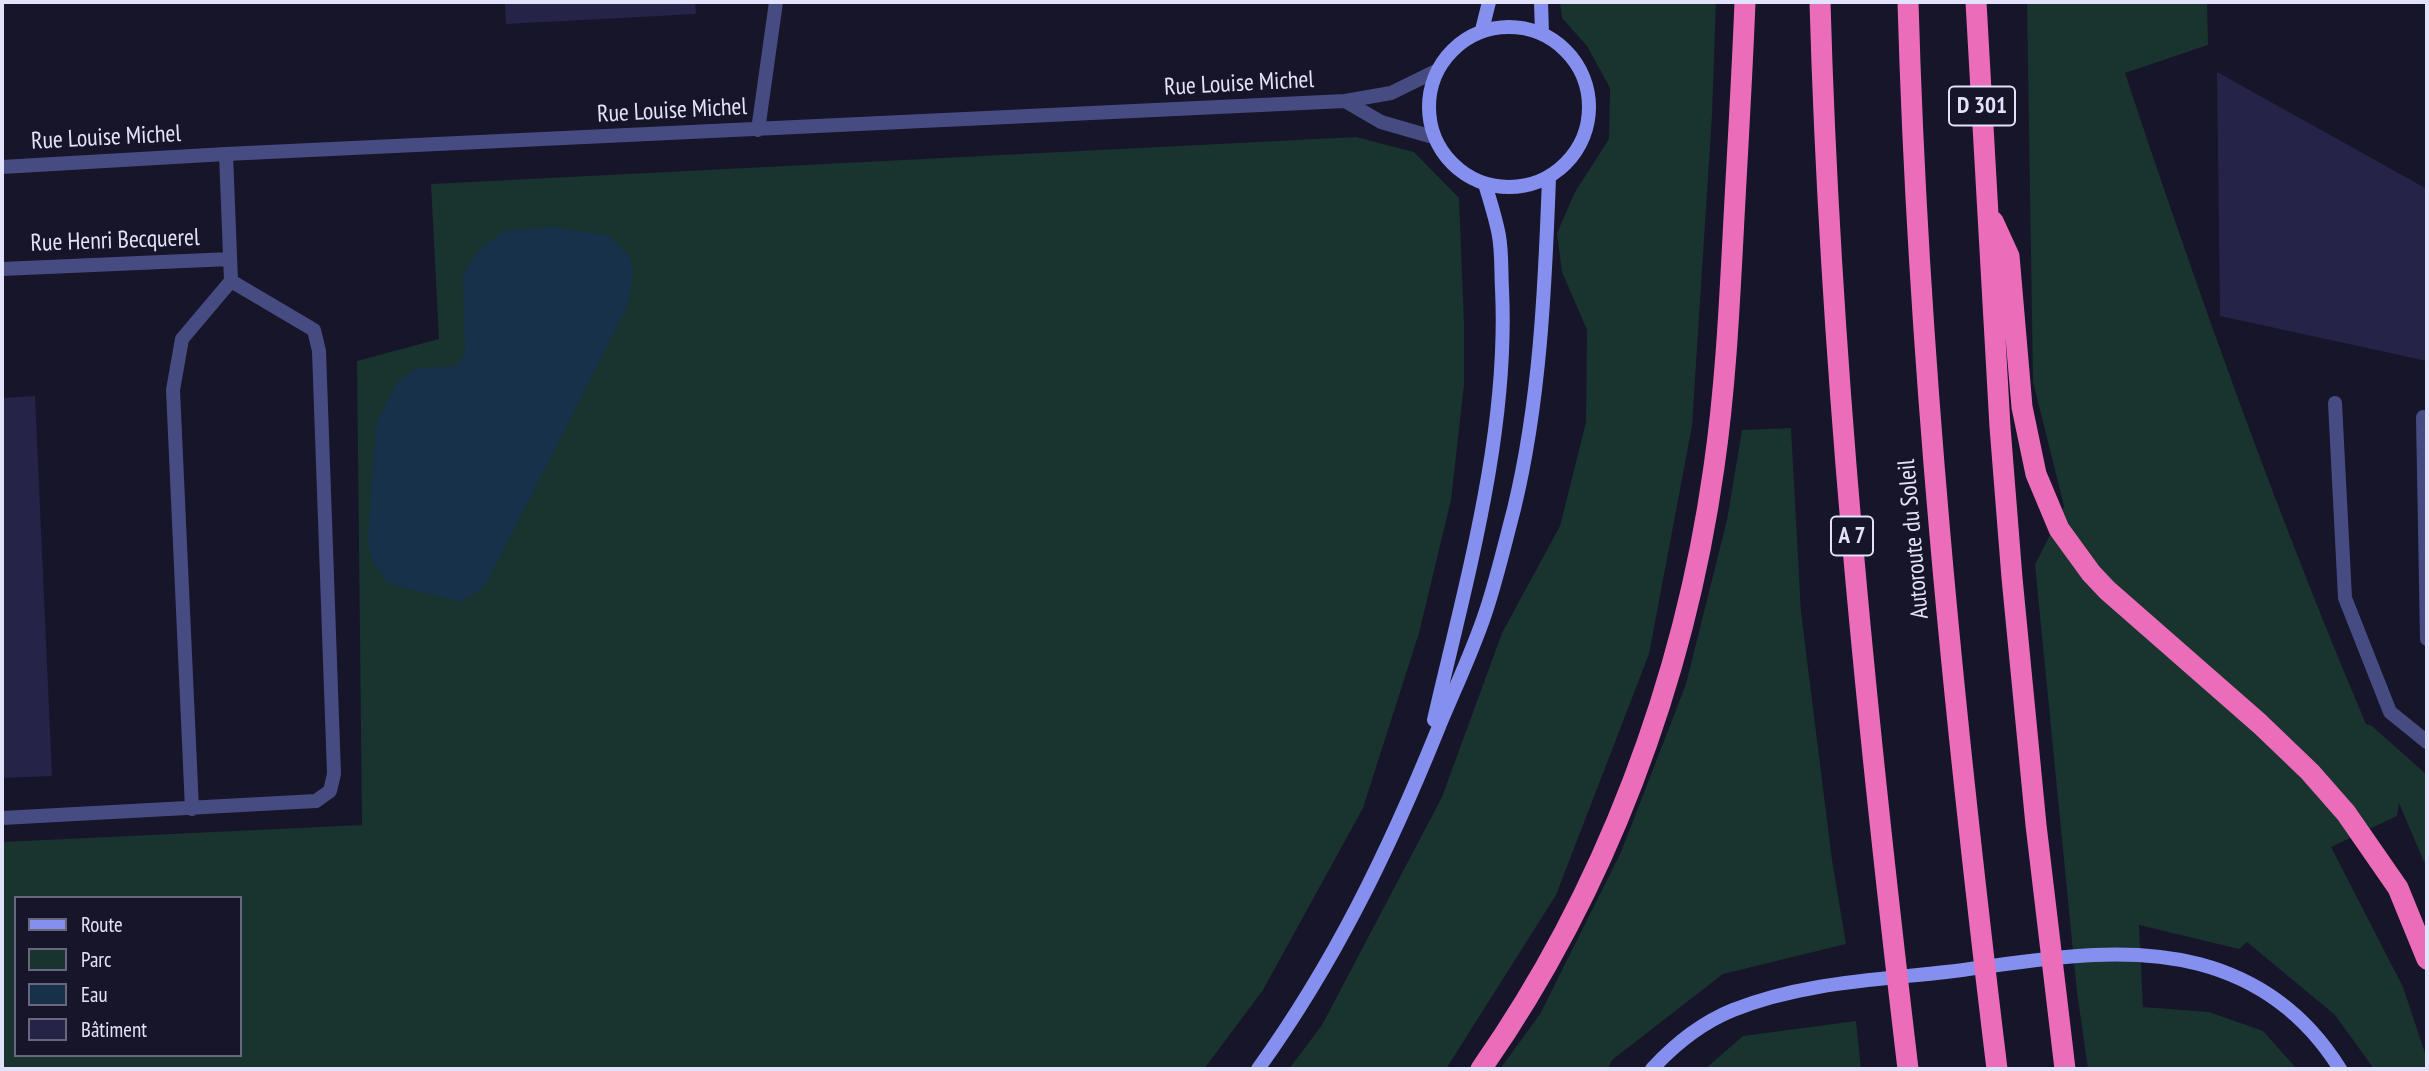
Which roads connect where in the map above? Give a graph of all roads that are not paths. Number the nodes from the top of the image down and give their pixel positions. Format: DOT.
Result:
graph roads {
  1 [pos="776,2"];
  2 [pos="1489,2"];
  3 [pos="1541,2"];
  4 [pos="1745,2"];
  5 [pos="1820,2"];
  6 [pos="1908,2"];
  7 [pos="1976,2"];
  8 [pos="1482,30"];
  9 [pos="1542,33"];
  10 [pos="1436,71"];
  11 [pos="1345,101"];
  12 [pos="758,130"];
  13 [pos="1433,136"];
  14 [pos="226,154"];
  15 [pos="2,167"];
  16 [pos="1549,178"];
  17 [pos="1485,184"];
  18 [pos="1987,210"];
  19 [pos="230,259"];
  20 [pos="2,269"];
  21 [pos="231,281"];
  22 [pos="2335,403"];
  23 [pos="2423,417"];
  24 [pos="2427,639"];
  25 [pos="2427,742"];
  26 [pos="1423,766"];
  27 [pos="192,809"];
  28 [pos="2,818"];
  29 [pos="2427,958"];
  30 [pos="1258,1069"];
  31 [pos="1481,1069"];
  32 [pos="1652,1069"];
  33 [pos="1908,1069"];
  34 [pos="1997,1069"];
  35 [pos="2065,1069"];
  36 [pos="2340,1069"];
  1 -- 12 [label="street"];
  2 -- 8 [label="main road"];
  3 -- 9 [label="main road"];
  4 -- 31 [label="highway"];
  5 -- 33 [label="highway, A 7"];
  6 -- 34 [label="highway, Autoroute du Soleil"];
  7 -- 18 [label="highway, D 301"];
  8 -- 9 [label="main road"];
  8 -- 10 [label="main road"];
  9 -- 16 [label="main road"];
  10 -- 11 [label="street, Rue Louise Michel"];
  10 -- 13 [label="main road"];
  11 -- 12 [label="street, Rue Louise Michel"];
  11 -- 13 [label="street, Rue Louise Michel"];
  12 -- 14 [label="street, Rue Louise Michel"];
  13 -- 17 [label="main road"];
  14 -- 15 [label="street, Rue Louise Michel"];
  14 -- 19 [label="street, Rue Henri Becquerel"];
  16 -- 17 [label="main road"];
  16 -- 26 [label="main road"];
  17 -- 26 [label="main road"];
  18 -- 29 [label="highway"];
  18 -- 35 [label="highway"];
  19 -- 20 [label="street, Rue Henri Becquerel"];
  19 -- 21 [label="street, Rue Henri Becquerel"];
  21 -- 27 [label="street"];
  21 -- 27 [label="street"];
  22 -- 25 [label="street"];
  23 -- 24 [label="street"];
  26 -- 30 [label="main road"];
  27 -- 28 [label="street"];
  32 -- 36 [label="main road"];
}
